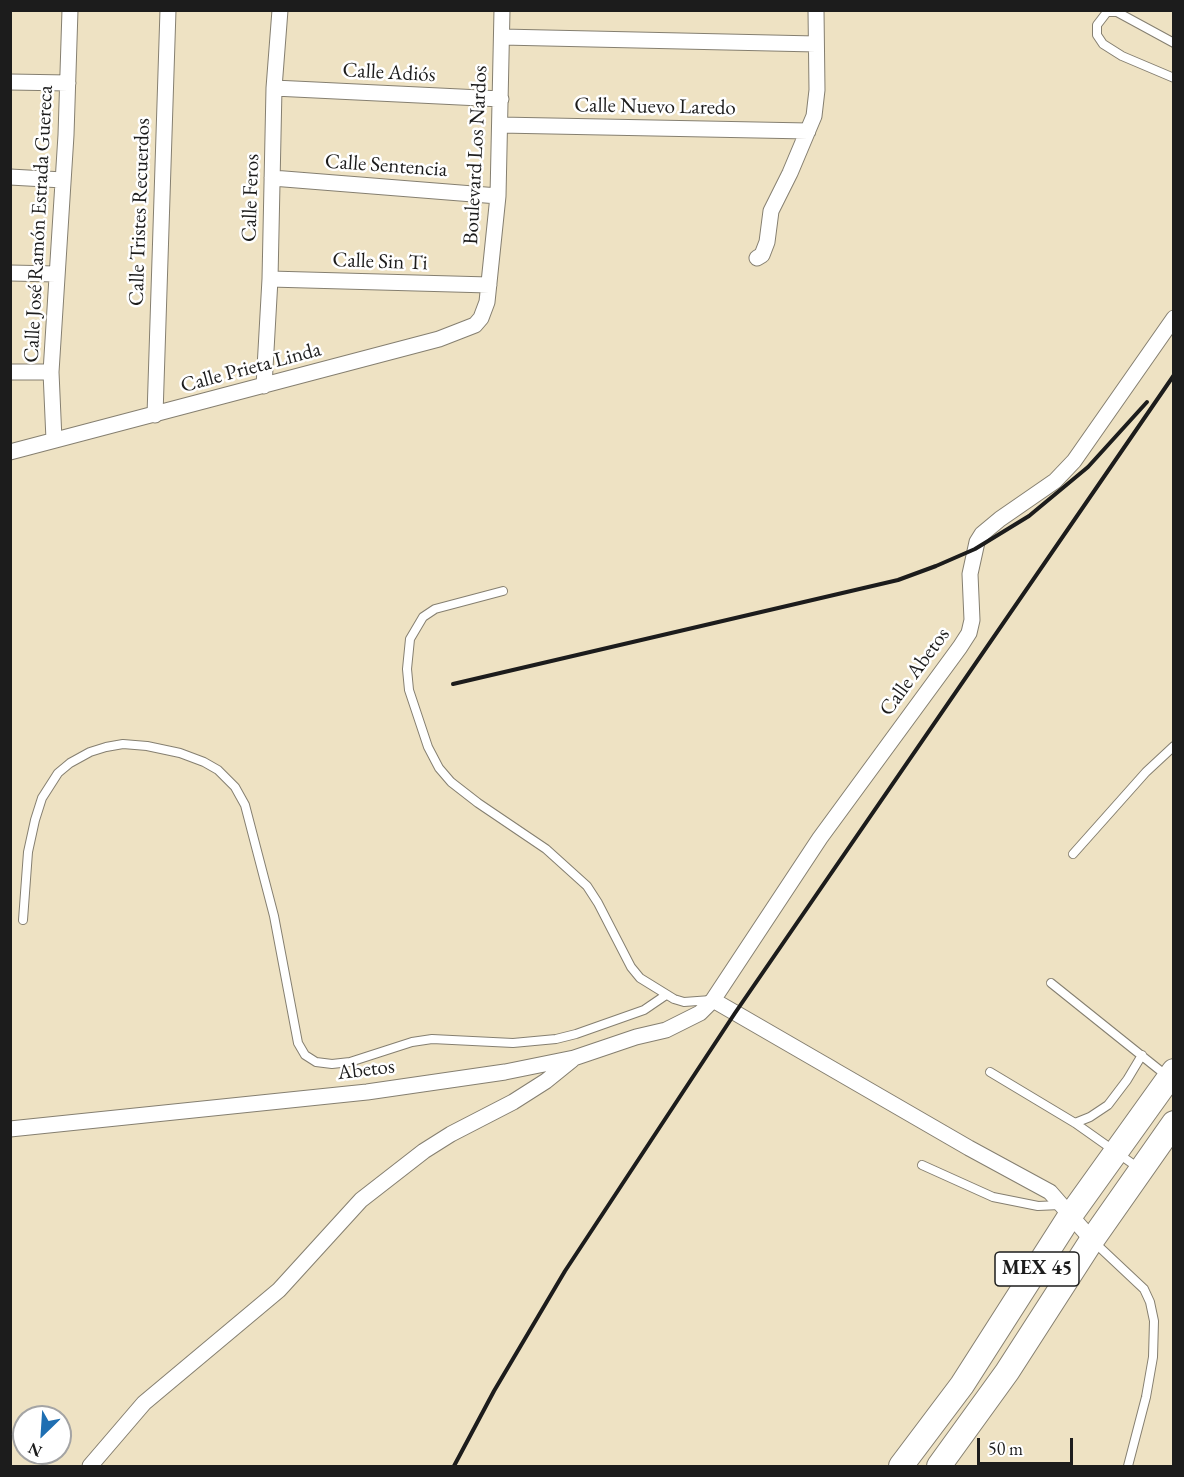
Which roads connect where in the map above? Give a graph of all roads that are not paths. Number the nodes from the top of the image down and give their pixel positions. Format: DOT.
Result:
graph roads {
  1 [pos="70,10"];
  2 [pos="168,10"];
  3 [pos="280,10"];
  4 [pos="502,10"];
  5 [pos="816,10"];
  6 [pos="502,38"];
  7 [pos="1173,43"];
  8 [pos="816,44"];
  9 [pos="1173,78"];
  10 [pos="10,82"];
  11 [pos="68,83"];
  12 [pos="274,88"];
  13 [pos="501,99"];
  14 [pos="500,125"];
  15 [pos="808,131"];
  16 [pos="10,177"];
  17 [pos="272,178"];
  18 [pos="63,180"];
  19 [pos="498,196"];
  20 [pos="757,258"];
  21 [pos="10,273"];
  22 [pos="56,274"];
  23 [pos="270,279"];
  24 [pos="489,285"];
  25 [pos="487,302"];
  26 [pos="1173,318"];
  27 [pos="10,372"];
  28 [pos="51,372"];
  29 [pos="264,386"];
  30 [pos="155,415"];
  31 [pos="54,440"];
  32 [pos="10,452"];
  33 [pos="503,591"];
  34 [pos="1173,746"];
  35 [pos="1073,854"];
  36 [pos="23,920"];
  37 [pos="1051,983"];
  38 [pos="666,995"];
  39 [pos="713,1000"];
  40 [pos="1142,1055"];
  41 [pos="574,1058"];
  42 [pos="990,1072"];
  43 [pos="1172,1076"];
  44 [pos="1075,1123"];
  45 [pos="1173,1123"];
  46 [pos="10,1129"];
  47 [pos="1116,1152"];
  48 [pos="922,1165"];
  49 [pos="1141,1170"];
  50 [pos="1066,1211"];
  51 [pos="1092,1240"];
  52 [pos="90,1467"];
  53 [pos="901,1467"];
  54 [pos="939,1467"];
  55 [pos="1128,1467"];
  1 -- 11 [label="street, Calle José Ramón Estrada Guereca"];
  2 -- 30 [label="street, Calle Tristes Recuerdos"];
  3 -- 12 [label="street, Calle Feros"];
  4 -- 6 [label="street, Boulevard Los Nardos"];
  5 -- 8 [label="street"];
  6 -- 8 [label="street"];
  6 -- 13 [label="street, Boulevard Los Nardos"];
  7 -- 9 [label="lane"];
  8 -- 15 [label="street"];
  10 -- 11 [label="street"];
  11 -- 18 [label="street, Calle José Ramón Estrada Guereca"];
  12 -- 13 [label="street, Calle Adiós"];
  12 -- 17 [label="street, Calle Feros"];
  13 -- 14 [label="street, Boulevard Los Nardos"];
  14 -- 15 [label="street, Calle Nuevo Laredo"];
  14 -- 19 [label="street, Boulevard Los Nardos"];
  15 -- 20 [label="street"];
  16 -- 18 [label="street"];
  17 -- 19 [label="street, Calle Sentencia"];
  17 -- 23 [label="street, Calle Feros"];
  18 -- 22 [label="street, Calle José Ramón Estrada Guereca"];
  19 -- 24 [label="street, Boulevard Los Nardos"];
  21 -- 22 [label="street"];
  22 -- 28 [label="street, Calle José Ramón Estrada Guereca"];
  23 -- 24 [label="street, Calle Sin Ti"];
  23 -- 29 [label="street, Calle Feros"];
  24 -- 25 [label="street, Boulevard Los Nardos"];
  25 -- 29 [label="street, Calle Prieta Linda"];
  26 -- 39 [label="street, Calle Abetos"];
  27 -- 28 [label="street"];
  28 -- 31 [label="street, Calle José Ramón Estrada Guereca"];
  29 -- 30 [label="street, Calle Prieta Linda"];
  30 -- 31 [label="street, Calle Prieta Linda"];
  31 -- 32 [label="street, Calle Prieta Linda"];
  33 -- 38 [label="lane"];
  34 -- 35 [label="lane"];
  36 -- 38 [label="lane"];
  37 -- 40 [label="lane"];
  38 -- 39 [label="lane"];
  39 -- 41 [label="street, Abetos"];
  39 -- 50 [label="street"];
  40 -- 43 [label="lane"];
  40 -- 44 [label="lane"];
  41 -- 46 [label="street, Abetos"];
  41 -- 52 [label="street"];
  42 -- 44 [label="lane"];
  43 -- 47 [label="main road, MEX 45"];
  44 -- 47 [label="lane"];
  45 -- 49 [label="main road, MEX 45"];
  47 -- 49 [label="lane"];
  47 -- 50 [label="main road, MEX 45"];
  48 -- 50 [label="lane"];
  49 -- 51 [label="main road, MEX 45"];
  50 -- 51 [label="street"];
  50 -- 53 [label="main road, MEX 45"];
  51 -- 54 [label="main road, MEX 45"];
  51 -- 55 [label="lane"];
}
